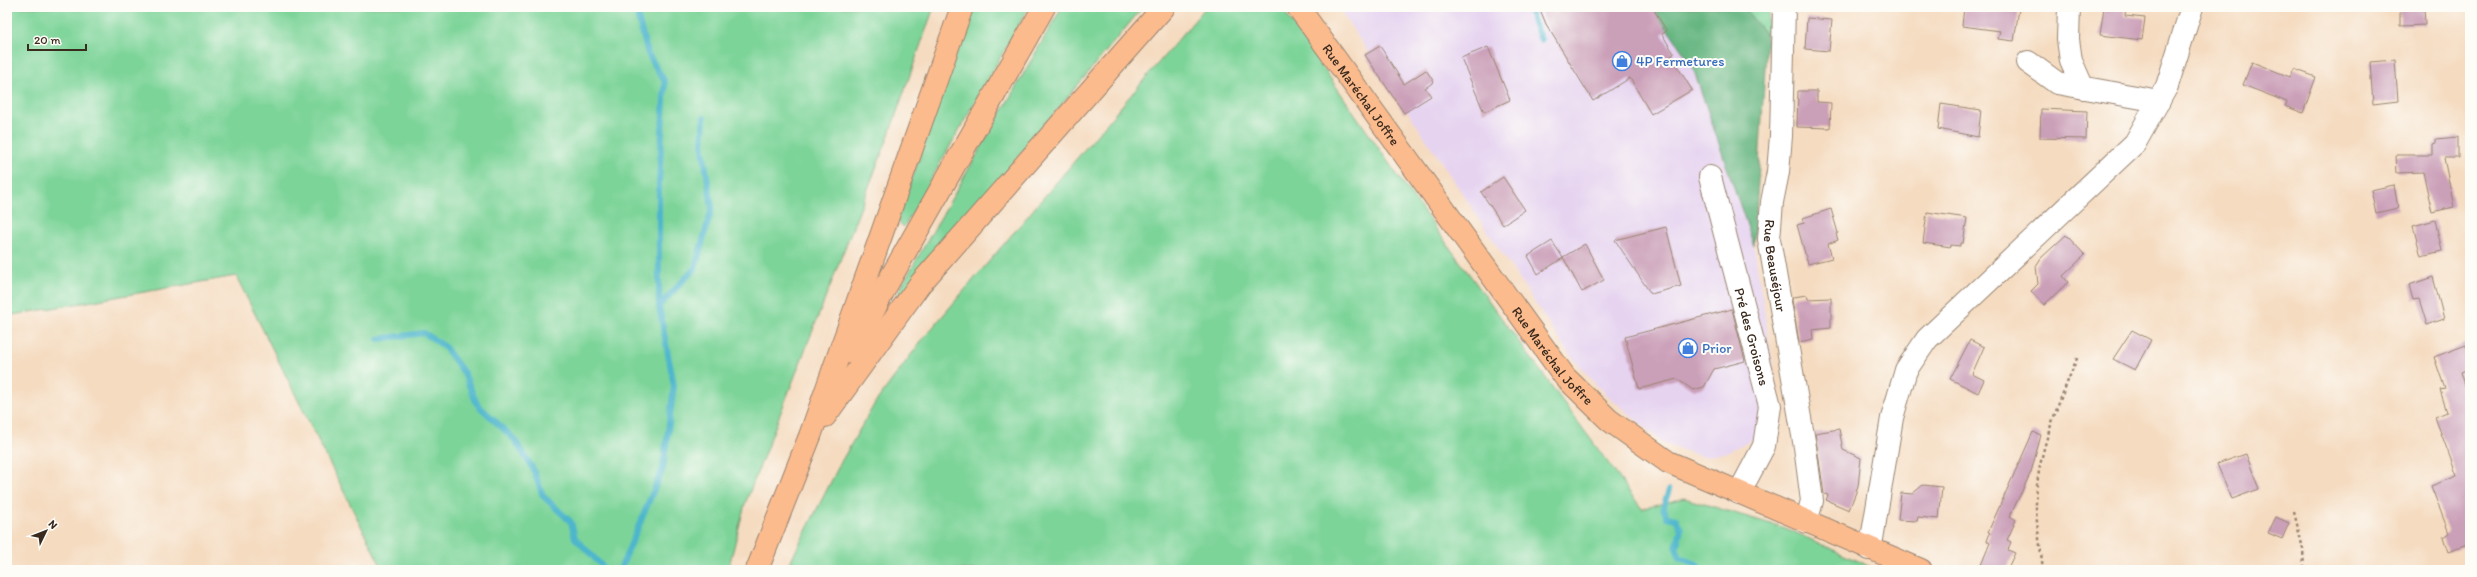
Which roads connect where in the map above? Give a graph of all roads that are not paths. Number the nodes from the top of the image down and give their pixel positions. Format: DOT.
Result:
graph roads {
  1 [pos="962,7"];
  2 [pos="1044,7"];
  3 [pos="1164,7"];
  4 [pos="1298,7"];
  5 [pos="1784,7"];
  6 [pos="2069,7"];
  7 [pos="2192,7"];
  8 [pos="2028,62"];
  9 [pos="2083,88"];
  10 [pos="2159,101"];
  11 [pos="1710,176"];
  12 [pos="810,436"];
  13 [pos="1739,493"];
  14 [pos="1806,522"];
  15 [pos="1869,549"];
  16 [pos="757,570"];
  17 [pos="1921,570"];
  1 -- 12 [label="main road"];
  2 -- 12 [label="main road"];
  3 -- 12 [label="main road"];
  4 -- 13 [label="main road, Rue Maréchal Joffre"];
  5 -- 14 [label="street, Rue Beauséjour"];
  6 -- 9 [label="street"];
  7 -- 10 [label="street"];
  8 -- 9 [label="street"];
  9 -- 10 [label="street"];
  10 -- 15 [label="street"];
  11 -- 13 [label="street, Pré des Groisons"];
  12 -- 16 [label="main road"];
  13 -- 14 [label="main road, Rue Maréchal Joffre"];
  14 -- 15 [label="main road, Rue Maréchal Joffre"];
  15 -- 17 [label="main road, Rue Maréchal Joffre"];
}
